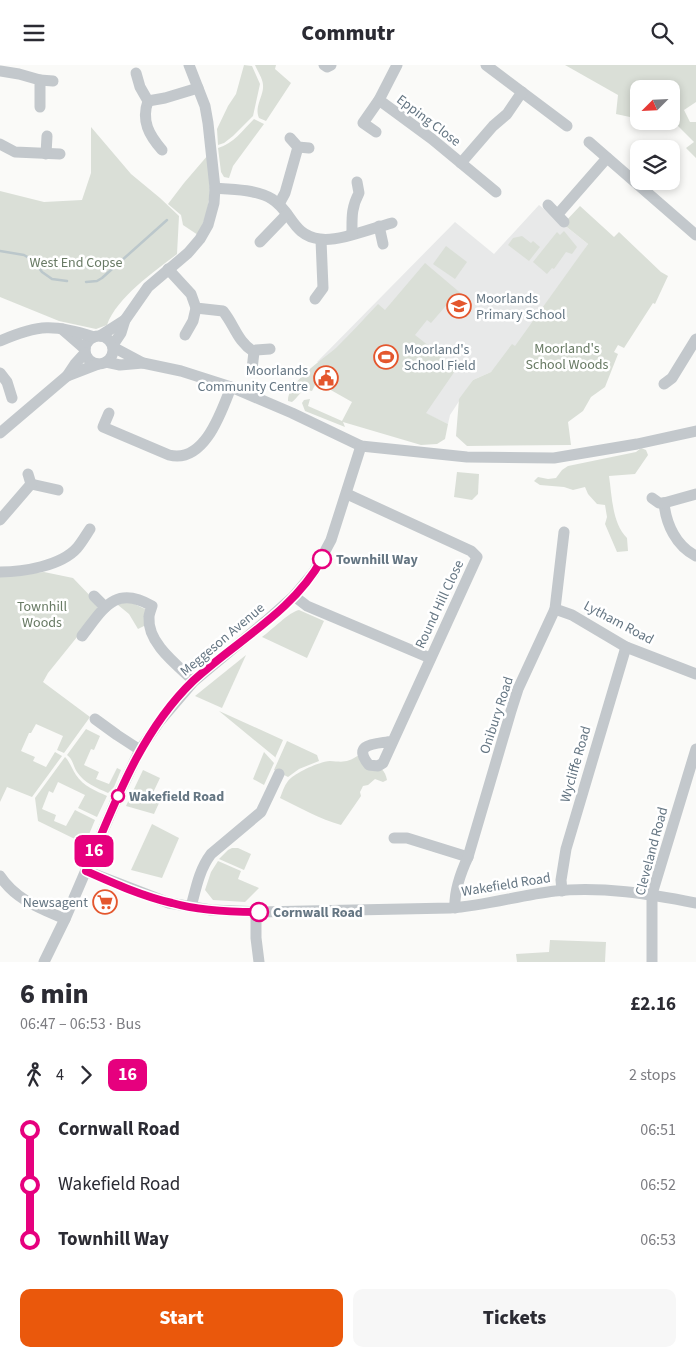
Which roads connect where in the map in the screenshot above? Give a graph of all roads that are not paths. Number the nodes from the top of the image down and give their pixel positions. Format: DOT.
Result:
graph roads {
  1 [pos="189,65"];
  2 [pos="324,65"];
  3 [pos="330,65"];
  4 [pos="397,65"];
  5 [pos="486,65"];
  6 [pos="506,65"];
  7 [pos="0,71"];
  8 [pos="136,73"];
  9 [pos="498,75"];
  10 [pos="40,80"];
  11 [pos="53,81"];
  12 [pos="198,88"];
  13 [pos="522,92"];
  14 [pos="379,100"];
  15 [pos="148,101"];
  16 [pos="40,107"];
  17 [pos="567,126"];
  18 [pos="376,132"];
  19 [pos="46,135"];
  20 [pos="290,138"];
  21 [pos="589,142"];
  22 [pos="0,144"];
  23 [pos="162,150"];
  24 [pos="46,154"];
  25 [pos="60,154"];
  26 [pos="607,158"];
  27 [pos="461,163"];
  28 [pos="215,188"];
  29 [pos="361,190"];
  30 [pos="496,192"];
  31 [pos="279,204"];
  32 [pos="548,205"];
  33 [pos="287,214"];
  34 [pos="392,223"];
  35 [pos="379,227"];
  36 [pos="352,234"];
  37 [pos="696,235"];
  38 [pos="321,239"];
  39 [pos="260,242"];
  40 [pos="383,244"];
  41 [pos="168,269"];
  42 [pos="315,299"];
  43 [pos="196,308"];
  44 [pos="125,320"];
  45 [pos="62,329"];
  46 [pos="185,335"];
  47 [pos="97,336"];
  48 [pos="0,341"];
  49 [pos="694,345"];
  50 [pos="113,346"];
  51 [pos="270,349"];
  52 [pos="85,351"];
  53 [pos="254,352"];
  54 [pos="102,363"];
  55 [pos="142,363"];
  56 [pos="252,369"];
  57 [pos="0,373"];
  58 [pos="67,376"];
  59 [pos="664,384"];
  60 [pos="230,387"];
  61 [pos="12,398"];
  62 [pos="109,413"];
  63 [pos="92,422"];
  64 [pos="103,427"];
  65 [pos="696,431"];
  66 [pos="0,433"];
  67 [pos="361,446"];
  68 [pos="58,490"];
  69 [pos="347,494"];
  70 [pos="696,494"];
  71 [pos="652,498"];
  72 [pos="664,503"];
  73 [pos="0,520"];
  74 [pos="90,529"];
  75 [pos="564,532"];
  76 [pos="696,556"];
  77 [pos="0,572"];
  78 [pos="94,596"];
  79 [pos="294,596"];
  80 [pos="105,607"];
  81 [pos="555,609"];
  82 [pos="82,636"];
  83 [pos="626,647"];
  84 [pos="430,658"];
  85 [pos="696,674"];
  86 [pos="194,681"];
  87 [pos="95,719"];
  88 [pos="392,741"];
  89 [pos="696,749"];
  90 [pos="140,750"];
  91 [pos="279,774"];
  92 [pos="394,838"];
  93 [pos="468,857"];
  94 [pos="86,871"];
  95 [pos="0,875"];
  96 [pos="562,891"];
  97 [pos="652,894"];
  98 [pos="696,903"];
  99 [pos="191,907"];
  100 [pos="455,908"];
  101 [pos="256,912"];
  102 [pos="65,919"];
  103 [pos="44,962"];
  104 [pos="259,962"];
  105 [pos="652,962"];
  1 -- 12 [label="street"];
  2 -- 3 [label="street"];
  4 -- 14 [label="street"];
  5 -- 9 [label="street"];
  6 -- 9 [label="street"];
  7 -- 10 [label="street"];
  8 -- 15 [label="street"];
  9 -- 13 [label="street"];
  10 -- 11 [label="street"];
  10 -- 16 [label="street"];
  12 -- 15 [label="street"];
  12 -- 28 [label="street"];
  13 -- 17 [label="street"];
  13 -- 27 [label="street, Epping Close"];
  14 -- 18 [label="street"];
  14 -- 27 [label="street, Epping Close"];
  15 -- 23 [label="street"];
  19 -- 24 [label="street"];
  20 -- 31 [label="street"];
  21 -- 26 [label="street"];
  22 -- 24 [label="street"];
  24 -- 25 [label="street"];
  26 -- 32 [label="street"];
  26 -- 37 [label="street"];
  27 -- 30 [label="street, Epping Close"];
  28 -- 31 [label="street"];
  28 -- 41 [label="street"];
  29 -- 36 [label="street"];
  31 -- 33 [label="street"];
  33 -- 38 [label="street"];
  33 -- 39 [label="street"];
  34 -- 35 [label="street"];
  35 -- 36 [label="street"];
  35 -- 40 [label="street"];
  36 -- 38 [label="street"];
  38 -- 42 [label="street"];
  41 -- 43 [label="street"];
  41 -- 44 [label="street"];
  43 -- 46 [label="street"];
  43 -- 53 [label="street"];
  44 -- 47 [label="street"];
  44 -- 50 [label="street"];
  45 -- 47 [label="street"];
  45 -- 48 [label="street"];
  45 -- 52 [label="street"];
  47 -- 50 [label="street"];
  47 -- 52 [label="street"];
  49 -- 59 [label="street"];
  50 -- 54 [label="street"];
  50 -- 55 [label="street"];
  51 -- 53 [label="street"];
  52 -- 54 [label="street"];
  52 -- 58 [label="street"];
  53 -- 56 [label="street"];
  54 -- 55 [label="street"];
  54 -- 58 [label="street"];
  55 -- 60 [label="street"];
  57 -- 61 [label="street"];
  58 -- 66 [label="street"];
  60 -- 64 [label="street"];
  60 -- 67 [label="street"];
  62 -- 64 [label="street"];
  63 -- 64 [label="street"];
  65 -- 67 [label="street"];
  67 -- 69 [label="street, Meggeson Avenue"];
  68 -- 73 [label="street"];
  69 -- 79 [label="street, Meggeson Avenue"];
  69 -- 84 [label="street, Round Hill Close"];
  70 -- 72 [label="street"];
  71 -- 72 [label="street"];
  72 -- 76 [label="street"];
  74 -- 77 [label="street"];
  75 -- 81 [label="street, Onibury Road"];
  78 -- 80 [label="street"];
  79 -- 84 [label="street"];
  79 -- 86 [label="street, Meggeson Avenue"];
  80 -- 82 [label="street"];
  80 -- 86 [label="street"];
  81 -- 83 [label="street, Lytham Road"];
  81 -- 93 [label="street, Onibury Road"];
  83 -- 85 [label="street, Lytham Road"];
  83 -- 96 [label="street, Wycliffe Road"];
  84 -- 88 [label="street, Round Hill Close"];
  86 -- 90 [label="street, Meggeson Avenue"];
  87 -- 90 [label="street"];
  89 -- 97 [label="street, Cleveland Road"];
  90 -- 94 [label="street, Meggeson Avenue"];
  91 -- 99 [label="street"];
  92 -- 93 [label="street"];
  93 -- 100 [label="street, Onibury Road"];
  94 -- 99 [label="street, Wakefield Road"];
  94 -- 102 [label="street, Meggeson Avenue"];
  95 -- 102 [label="street"];
  96 -- 97 [label="street, Wakefield Road"];
  96 -- 100 [label="street, Wakefield Road"];
  97 -- 98 [label="street, Wakefield Road"];
  97 -- 105 [label="street, Cleveland Road"];
  99 -- 101 [label="street, Wakefield Road"];
  100 -- 101 [label="street, Wakefield Road"];
  101 -- 104 [label="street"];
  102 -- 103 [label="street, Meggeson Avenue"];
}
